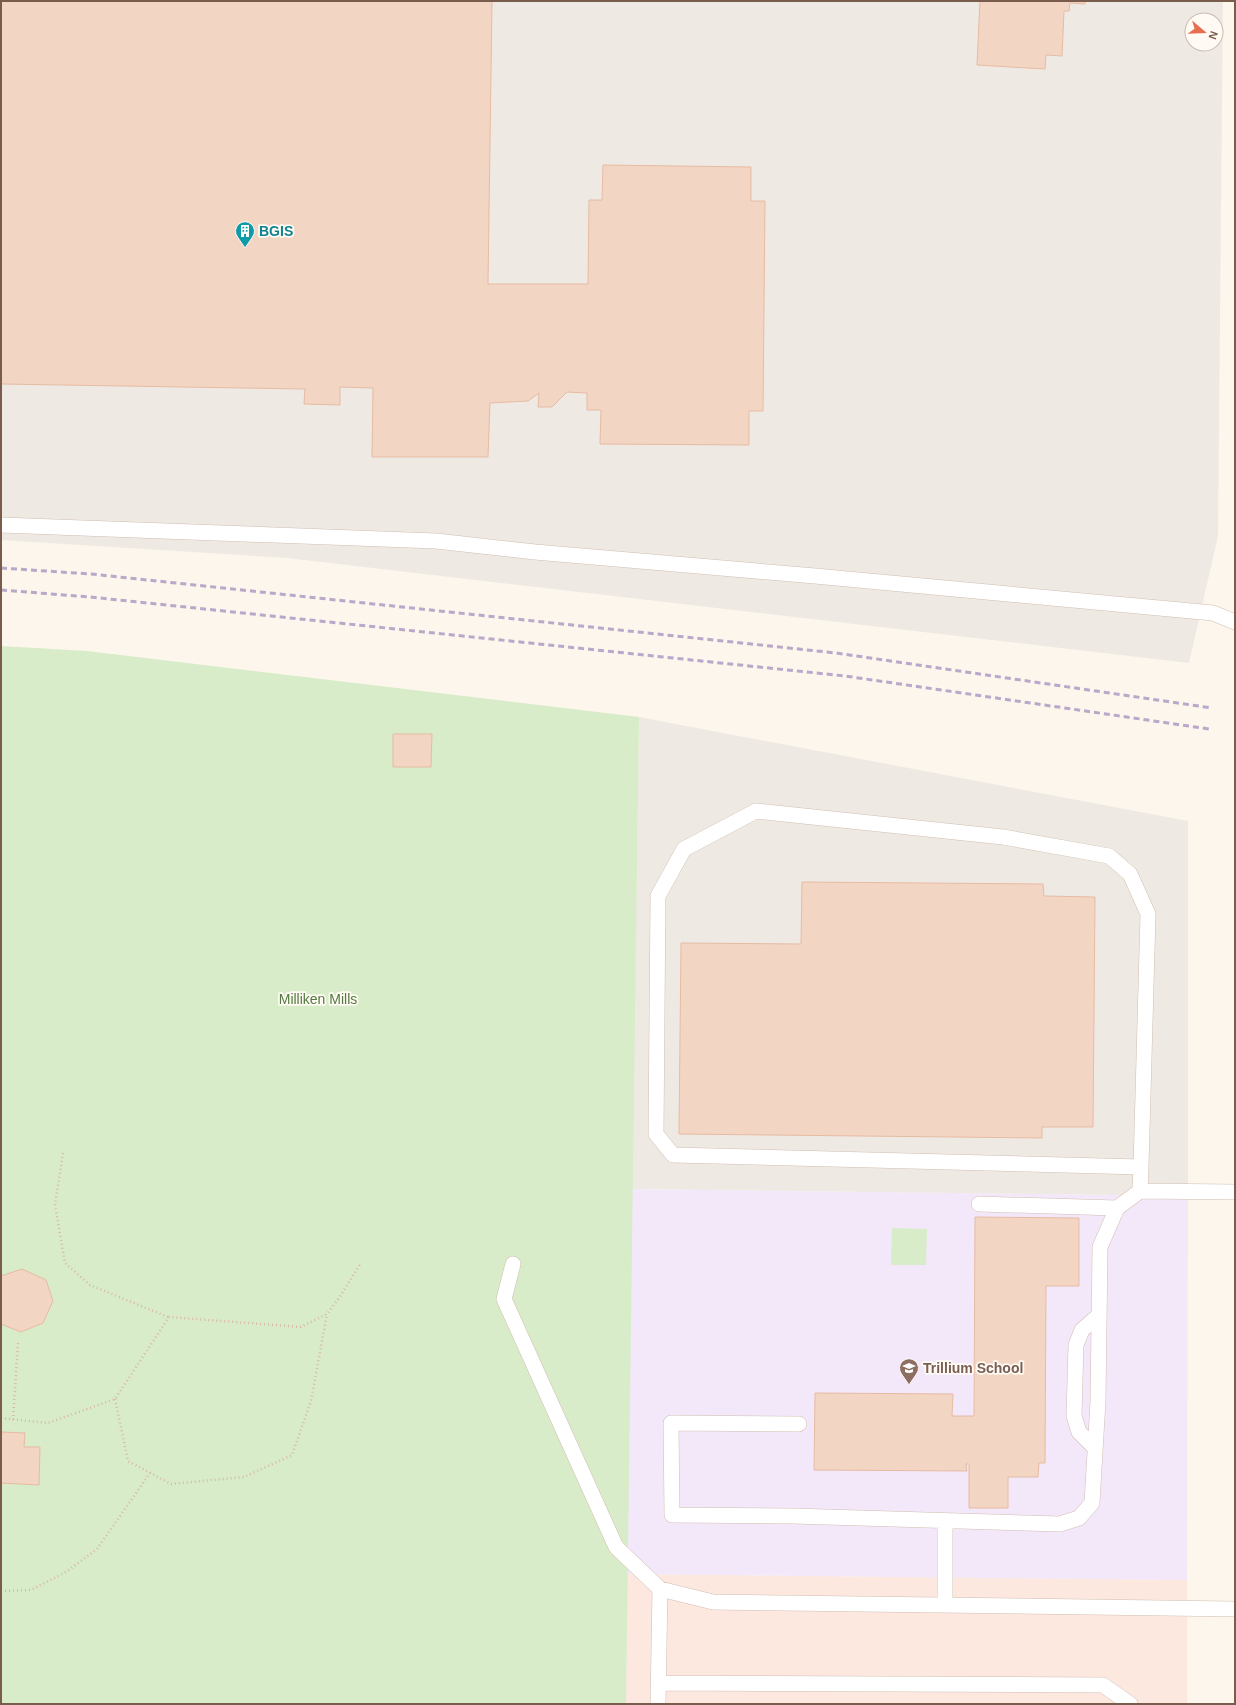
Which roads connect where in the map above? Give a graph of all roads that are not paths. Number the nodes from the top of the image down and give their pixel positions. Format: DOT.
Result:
graph roads {
  1 [pos="1,525"];
  2 [pos="1235,622"];
  3 [pos="1141,1167"];
  4 [pos="1140,1191"];
  5 [pos="1235,1192"];
  6 [pos="979,1204"];
  7 [pos="1117,1208"];
  8 [pos="513,1264"];
  9 [pos="1099,1315"];
  10 [pos="799,1424"];
  11 [pos="1095,1448"];
  12 [pos="945,1520"];
  13 [pos="660,1589"];
  14 [pos="945,1606"];
  15 [pos="1235,1610"];
  16 [pos="658,1684"];
  17 [pos="658,1704"];
  18 [pos="1130,1704"];
  1 -- 2 [label="lane"];
  3 -- 3 [label="lane"];
  3 -- 4 [label="lane"];
  4 -- 5 [label="lane"];
  4 -- 7 [label="lane"];
  6 -- 7 [label="lane"];
  7 -- 9 [label="lane"];
  8 -- 13 [label="lane"];
  9 -- 11 [label="lane"];
  9 -- 11 [label="lane"];
  10 -- 12 [label="lane"];
  11 -- 12 [label="lane"];
  12 -- 14 [label="lane"];
  13 -- 14 [label="lane"];
  13 -- 16 [label="lane"];
  14 -- 15 [label="lane"];
  16 -- 17 [label="lane"];
  16 -- 18 [label="lane"];
}
